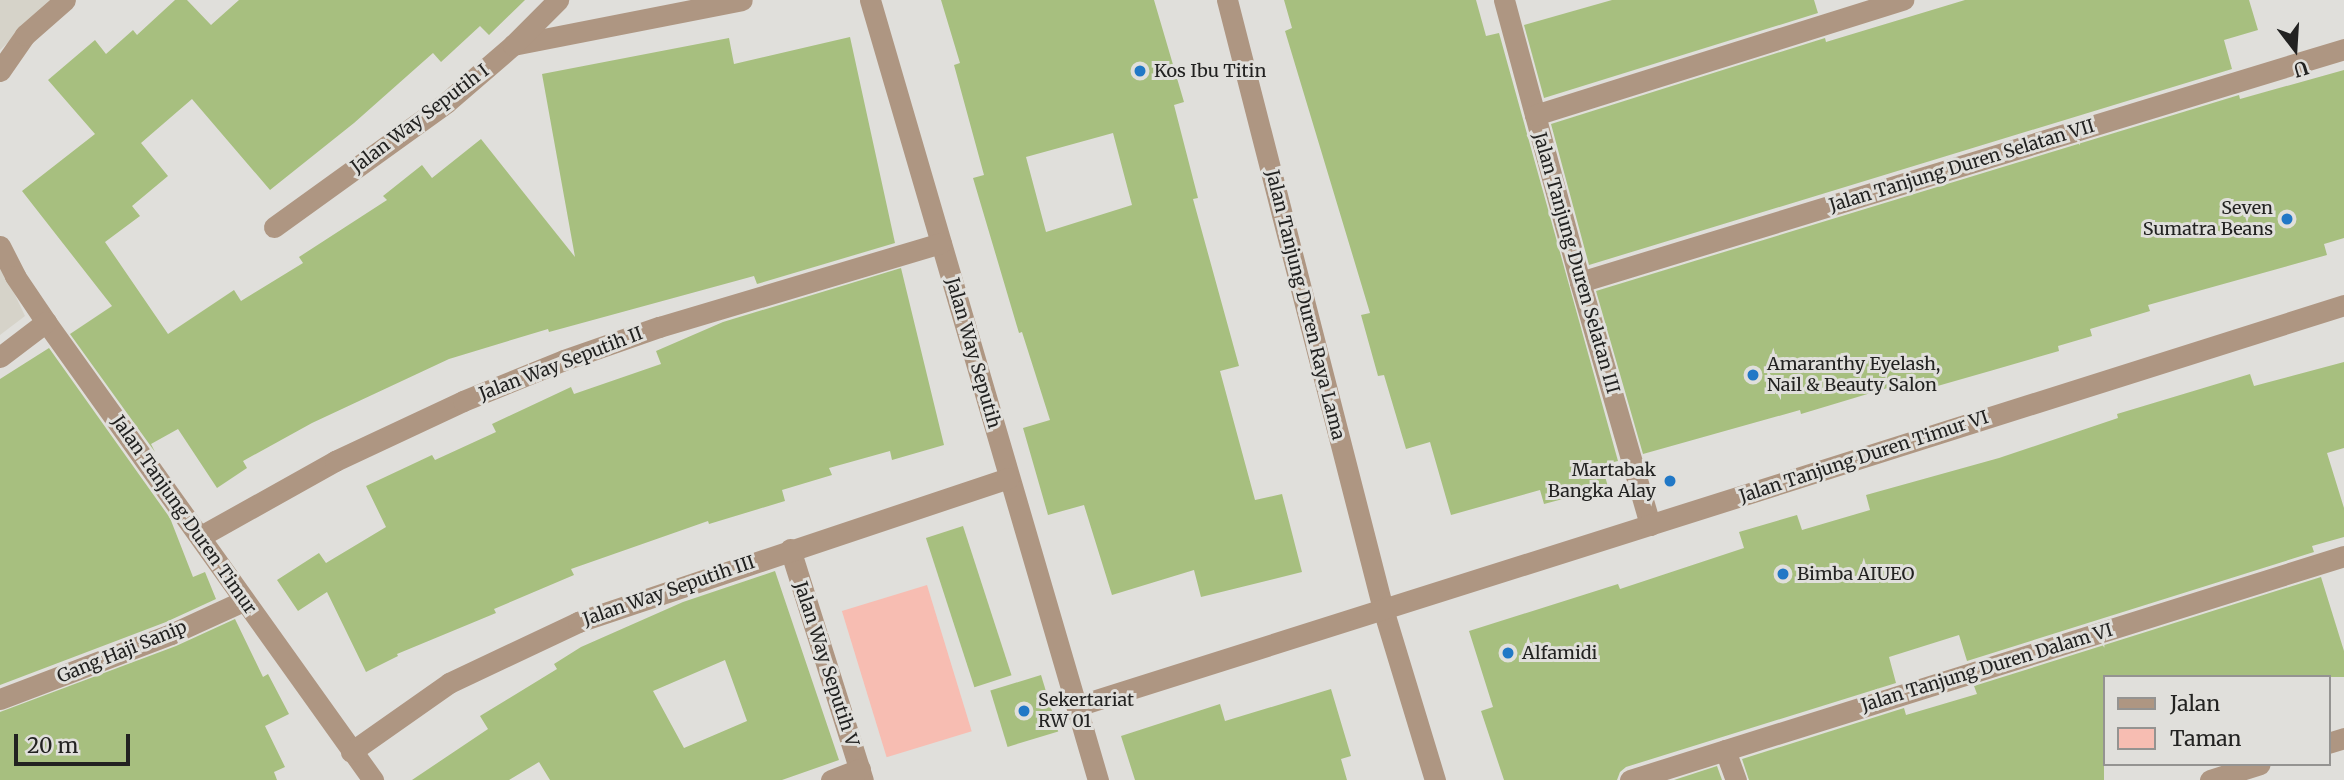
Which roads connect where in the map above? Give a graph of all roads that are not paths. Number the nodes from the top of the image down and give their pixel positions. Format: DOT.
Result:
graph roads {
  1 [pos="65,0"];
  2 [pos="558,0"];
  3 [pos="742,0"];
  4 [pos="870,0"];
  5 [pos="1227,0"];
  6 [pos="1504,0"];
  7 [pos="1903,0"];
  8 [pos="513,45"];
  9 [pos="2344,49"];
  10 [pos="0,71"];
  11 [pos="1535,116"];
  12 [pos="274,228"];
  13 [pos="941,243"];
  14 [pos="0,246"];
  15 [pos="1580,282"];
  16 [pos="2344,305"];
  17 [pos="46,322"];
  18 [pos="0,357"];
  19 [pos="1009,478"];
  20 [pos="1650,525"];
  21 [pos="201,536"];
  22 [pos="790,549"];
  23 [pos="2344,556"];
  24 [pos="243,601"];
  25 [pos="1383,609"];
  26 [pos="0,699"];
  27 [pos="1077,706"];
  28 [pos="1725,750"];
  29 [pos="351,752"];
  30 [pos="2254,766"];
  31 [pos="861,775"];
  32 [pos="373,780"];
  33 [pos="831,780"];
  34 [pos="1098,780"];
  35 [pos="1435,780"];
  36 [pos="1630,780"];
  37 [pos="1735,780"];
  38 [pos="2210,780"];
  1 -- 10 [label="street"];
  2 -- 8 [label="street, Jalan Way Seputih I"];
  3 -- 8 [label="street"];
  4 -- 13 [label="street, Jalan Way Seputih"];
  5 -- 25 [label="street, Jalan Tanjung Duren Raya Lama"];
  6 -- 11 [label="street, Jalan Tanjung Duren Selatan III"];
  7 -- 11 [label="street"];
  8 -- 12 [label="street, Jalan Way Seputih I"];
  9 -- 15 [label="street, Jalan Tanjung Duren Selatan VII"];
  11 -- 15 [label="street, Jalan Tanjung Duren Selatan III"];
  13 -- 19 [label="street, Jalan Way Seputih"];
  13 -- 21 [label="street, Jalan Way Seputih II"];
  14 -- 17 [label="street, Jalan Tanjung Duren Timur"];
  15 -- 20 [label="street, Jalan Tanjung Duren Selatan III"];
  16 -- 20 [label="street, Jalan Tanjung Duren Timur VI"];
  17 -- 18 [label="street"];
  17 -- 21 [label="street, Jalan Tanjung Duren Timur"];
  19 -- 22 [label="street, Jalan Way Seputih III"];
  19 -- 27 [label="street, Jalan Way Seputih"];
  20 -- 25 [label="street, Jalan Tanjung Duren Timur VI"];
  21 -- 24 [label="street, Jalan Tanjung Duren Timur"];
  22 -- 29 [label="street, Jalan Way Seputih III"];
  22 -- 31 [label="street, Jalan Way Seputih V"];
  23 -- 28 [label="street, Jalan Tanjung Duren Dalam VI"];
  24 -- 26 [label="street, Gang Haji Sanip"];
  24 -- 29 [label="street, Jalan Tanjung Duren Timur"];
  25 -- 27 [label="street"];
  25 -- 35 [label="street, Jalan Tanjung Duren Raya Lama"];
  27 -- 34 [label="street, Jalan Way Seputih"];
  28 -- 36 [label="street, Jalan Tanjung Duren Dalam VI"];
  28 -- 37 [label="street"];
  29 -- 32 [label="street, Jalan Tanjung Duren Timur"];
  30 -- 38 [label="street"];
  31 -- 33 [label="street"];
}
